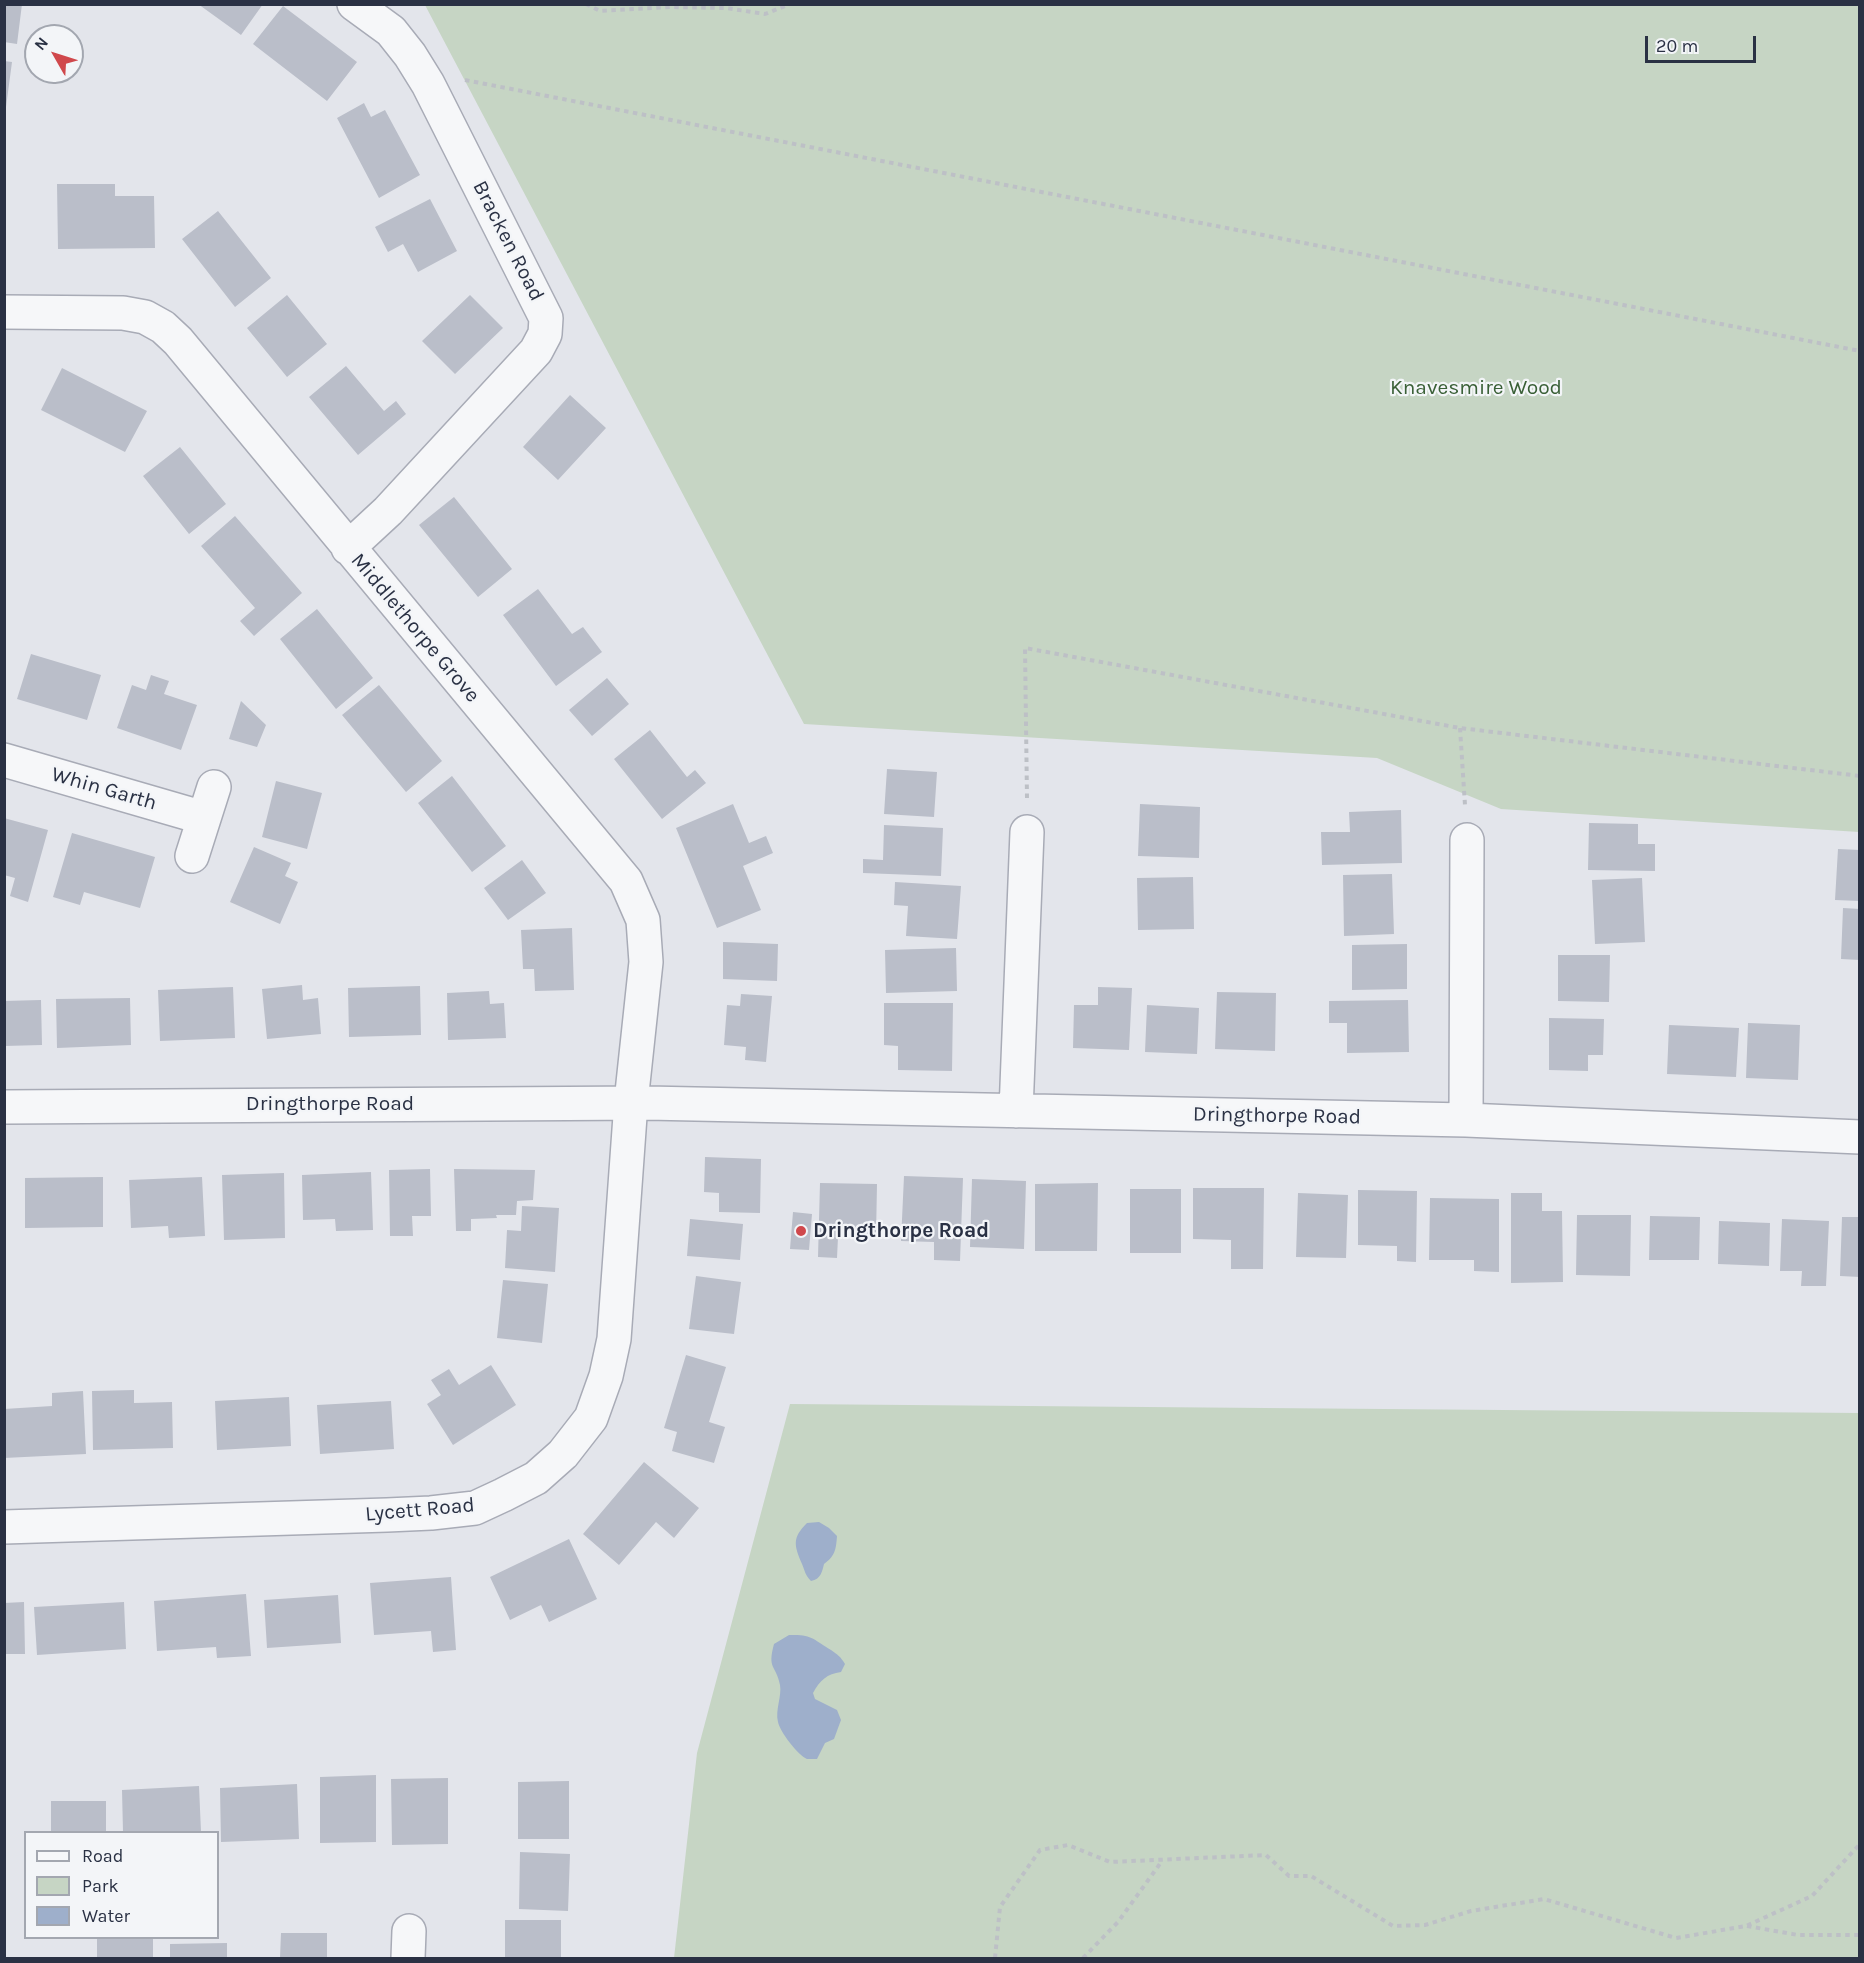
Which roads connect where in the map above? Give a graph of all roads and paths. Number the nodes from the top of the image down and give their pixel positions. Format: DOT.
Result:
graph roads {
  1 [pos="354,4"];
  2 [pos="586,4"];
  3 [pos="790,4"];
  4 [pos="783,6"];
  5 [pos="428,84"];
  6 [pos="4,312"];
  7 [pos="1860,351"];
  8 [pos="348,548"];
  9 [pos="1460,728"];
  10 [pos="4,760"];
  11 [pos="1860,776"];
  12 [pos="214,787"];
  13 [pos="204,818"];
  14 [pos="1027,832"];
  15 [pos="1467,840"];
  16 [pos="192,856"];
  17 [pos="631,1102"];
  18 [pos="4,1107"];
  19 [pos="1016,1111"];
  20 [pos="1466,1120"];
  21 [pos="1860,1137"];
  22 [pos="4,1527"];
  23 [pos="1860,1844"];
  24 [pos="1162,1860"];
  25 [pos="1746,1926"];
  26 [pos="1860,1935"];
  27 [pos="995,1959"];
  28 [pos="1083,1959"];
  1 -- 5 [label="street, Bracken Road"];
  2 -- 4 [label="path"];
  3 -- 4 [label="path"];
  5 -- 7 [label="path"];
  5 -- 8 [label="street, Bracken Road"];
  6 -- 8 [label="street, Middlethorpe Grove"];
  8 -- 17 [label="street, Middlethorpe Grove"];
  9 -- 11 [label="path"];
  9 -- 14 [label="path"];
  9 -- 15 [label="path"];
  10 -- 13 [label="street, Whin Garth"];
  12 -- 13 [label="street"];
  13 -- 16 [label="street"];
  14 -- 19 [label="street"];
  15 -- 20 [label="street"];
  17 -- 18 [label="street, Dringthorpe Road"];
  17 -- 19 [label="street, Dringthorpe Road"];
  17 -- 22 [label="street, Lycett Road"];
  19 -- 20 [label="street, Dringthorpe Road"];
  20 -- 21 [label="street, Dringthorpe Road"];
  23 -- 25 [label="path"];
  24 -- 25 [label="path"];
  24 -- 27 [label="path"];
  24 -- 28 [label="path"];
  25 -- 26 [label="path"];
}
